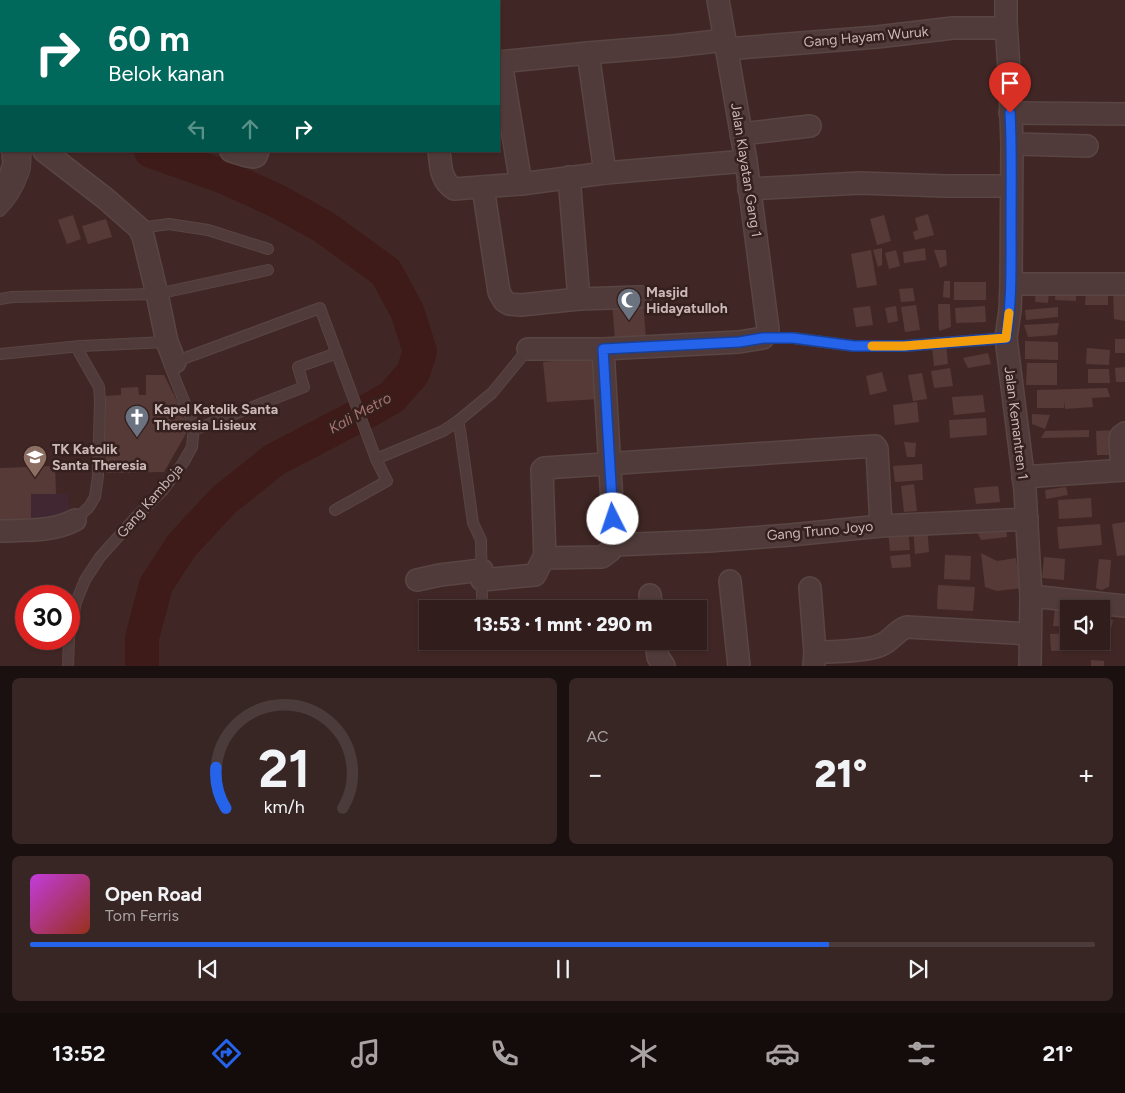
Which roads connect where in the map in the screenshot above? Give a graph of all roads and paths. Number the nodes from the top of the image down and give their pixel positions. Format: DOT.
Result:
graph roads {
  1 [pos="718,0"];
  2 [pos="1006,0"];
  3 [pos="1006,28"];
  4 [pos="725,45"];
  5 [pos="588,52"];
  6 [pos="500,62"];
  7 [pos="1010,113"];
  8 [pos="1125,114"];
  9 [pos="810,126"];
  10 [pos="741,134"];
  11 [pos="1012,144"];
  12 [pos="1087,146"];
  13 [pos="13,152"];
  14 [pos="26,152"];
  15 [pos="45,152"];
  16 [pos="234,152"];
  17 [pos="258,152"];
  18 [pos="439,152"];
  19 [pos="746,161"];
  20 [pos="605,173"];
  21 [pos="569,177"];
  22 [pos="521,184"];
  23 [pos="1011,186"];
  24 [pos="484,187"];
  25 [pos="749,189"];
  26 [pos="0,193"];
  27 [pos="0,211"];
  28 [pos="139,228"];
  29 [pos="268,249"];
  30 [pos="268,270"];
  31 [pos="1011,284"];
  32 [pos="1125,284"];
  33 [pos="157,294"];
  34 [pos="640,297"];
  35 [pos="0,299"];
  36 [pos="579,299"];
  37 [pos="763,338"];
  38 [pos="1006,338"];
  39 [pos="80,346"];
  40 [pos="528,349"];
  41 [pos="603,349"];
  42 [pos="171,352"];
  43 [pos="337,353"];
  44 [pos="0,354"];
  45 [pos="458,421"];
  46 [pos="194,430"];
  47 [pos="1125,433"];
  48 [pos="376,460"];
  49 [pos="610,464"];
  50 [pos="1124,470"];
  51 [pos="1023,477"];
  52 [pos="335,510"];
  53 [pos="1027,519"];
  54 [pos="75,520"];
  55 [pos="882,526"];
  56 [pos="0,531"];
  57 [pos="614,545"];
  58 [pos="545,558"];
  59 [pos="417,580"];
  60 [pos="730,581"];
  61 [pos="482,582"];
  62 [pos="810,588"];
  63 [pos="80,592"];
  64 [pos="1031,596"];
  65 [pos="1125,606"];
  66 [pos="1030,634"];
  67 [pos="69,650"];
  68 [pos="657,650"];
  69 [pos="814,659"];
  70 [pos="68,666"];
  71 [pos="664,666"];
  72 [pos="738,666"];
  73 [pos="1030,666"];
  1 -- 4 [label="street, Jalan Klayatan Gang 1"];
  2 -- 3 [label="street, Jalan Kemantren 1"];
  3 -- 4 [label="street, Gang Hayam Wuruk"];
  3 -- 7 [label="street, Jalan Kemantren 1"];
  4 -- 5 [label="street, Gang Hayam Wuruk"];
  4 -- 10 [label="street, Jalan Klayatan Gang 1"];
  5 -- 6 [label="street, Gang Hayam Wuruk"];
  5 -- 20 [label="street"];
  6 -- 22 [label="street"];
  7 -- 8 [label="street"];
  7 -- 11 [label="street, Jalan Kemantren 1"];
  9 -- 10 [label="street"];
  10 -- 19 [label="street, Jalan Klayatan Gang 1"];
  11 -- 12 [label="street"];
  11 -- 23 [label="street, Jalan Kemantren 1"];
  13 -- 26 [label="street"];
  14 -- 27 [label="lane"];
  15 -- 28 [label="street"];
  16 -- 17 [label="street"];
  18 -- 24 [label="street"];
  19 -- 20 [label="street"];
  19 -- 25 [label="street, Jalan Klayatan Gang 1"];
  20 -- 21 [label="street"];
  21 -- 22 [label="street"];
  21 -- 36 [label="street"];
  22 -- 24 [label="street"];
  23 -- 25 [label="street"];
  23 -- 31 [label="street, Jalan Kemantren 1"];
  24 -- 36 [label="street"];
  25 -- 37 [label="street, Jalan Klayatan Gang 1"];
  28 -- 29 [label="lane"];
  28 -- 33 [label="street"];
  30 -- 33 [label="lane"];
  31 -- 32 [label="street"];
  31 -- 38 [label="street, Jalan Kemantren 1"];
  33 -- 35 [label="lane"];
  33 -- 42 [label="street"];
  34 -- 36 [label="street"];
  37 -- 38 [label="lane"];
  37 -- 41 [label="street"];
  38 -- 51 [label="street, Jalan Kemantren 1"];
  39 -- 42 [label="lane"];
  39 -- 44 [label="lane"];
  39 -- 54 [label="lane"];
  40 -- 41 [label="street"];
  40 -- 45 [label="lane"];
  41 -- 49 [label="street"];
  42 -- 43 [label="lane"];
  42 -- 46 [label="lane"];
  43 -- 46 [label="lane"];
  43 -- 48 [label="lane"];
  45 -- 48 [label="lane"];
  45 -- 61 [label="lane"];
  46 -- 63 [label="lane, Gang Kamboja"];
  47 -- 50 [label="street"];
  48 -- 52 [label="lane"];
  49 -- 55 [label="street"];
  49 -- 57 [label="street"];
  49 -- 58 [label="street"];
  50 -- 51 [label="street"];
  51 -- 53 [label="street, Jalan Kemantren 1"];
  53 -- 55 [label="street, Gang Truno Joyo"];
  53 -- 64 [label="street, Jalan Kemantren 1"];
  54 -- 56 [label="street"];
  55 -- 57 [label="street, Gang Truno Joyo"];
  57 -- 58 [label="street"];
  58 -- 61 [label="street"];
  59 -- 61 [label="street"];
  60 -- 72 [label="street"];
  62 -- 69 [label="street"];
  64 -- 65 [label="street"];
  64 -- 66 [label="street, Jalan Kemantren 1"];
  66 -- 69 [label="street"];
  66 -- 73 [label="street, Jalan Kemantren 1"];
  67 -- 70 [label="lane, Gang Kamboja"];
  68 -- 71 [label="street"];
}
